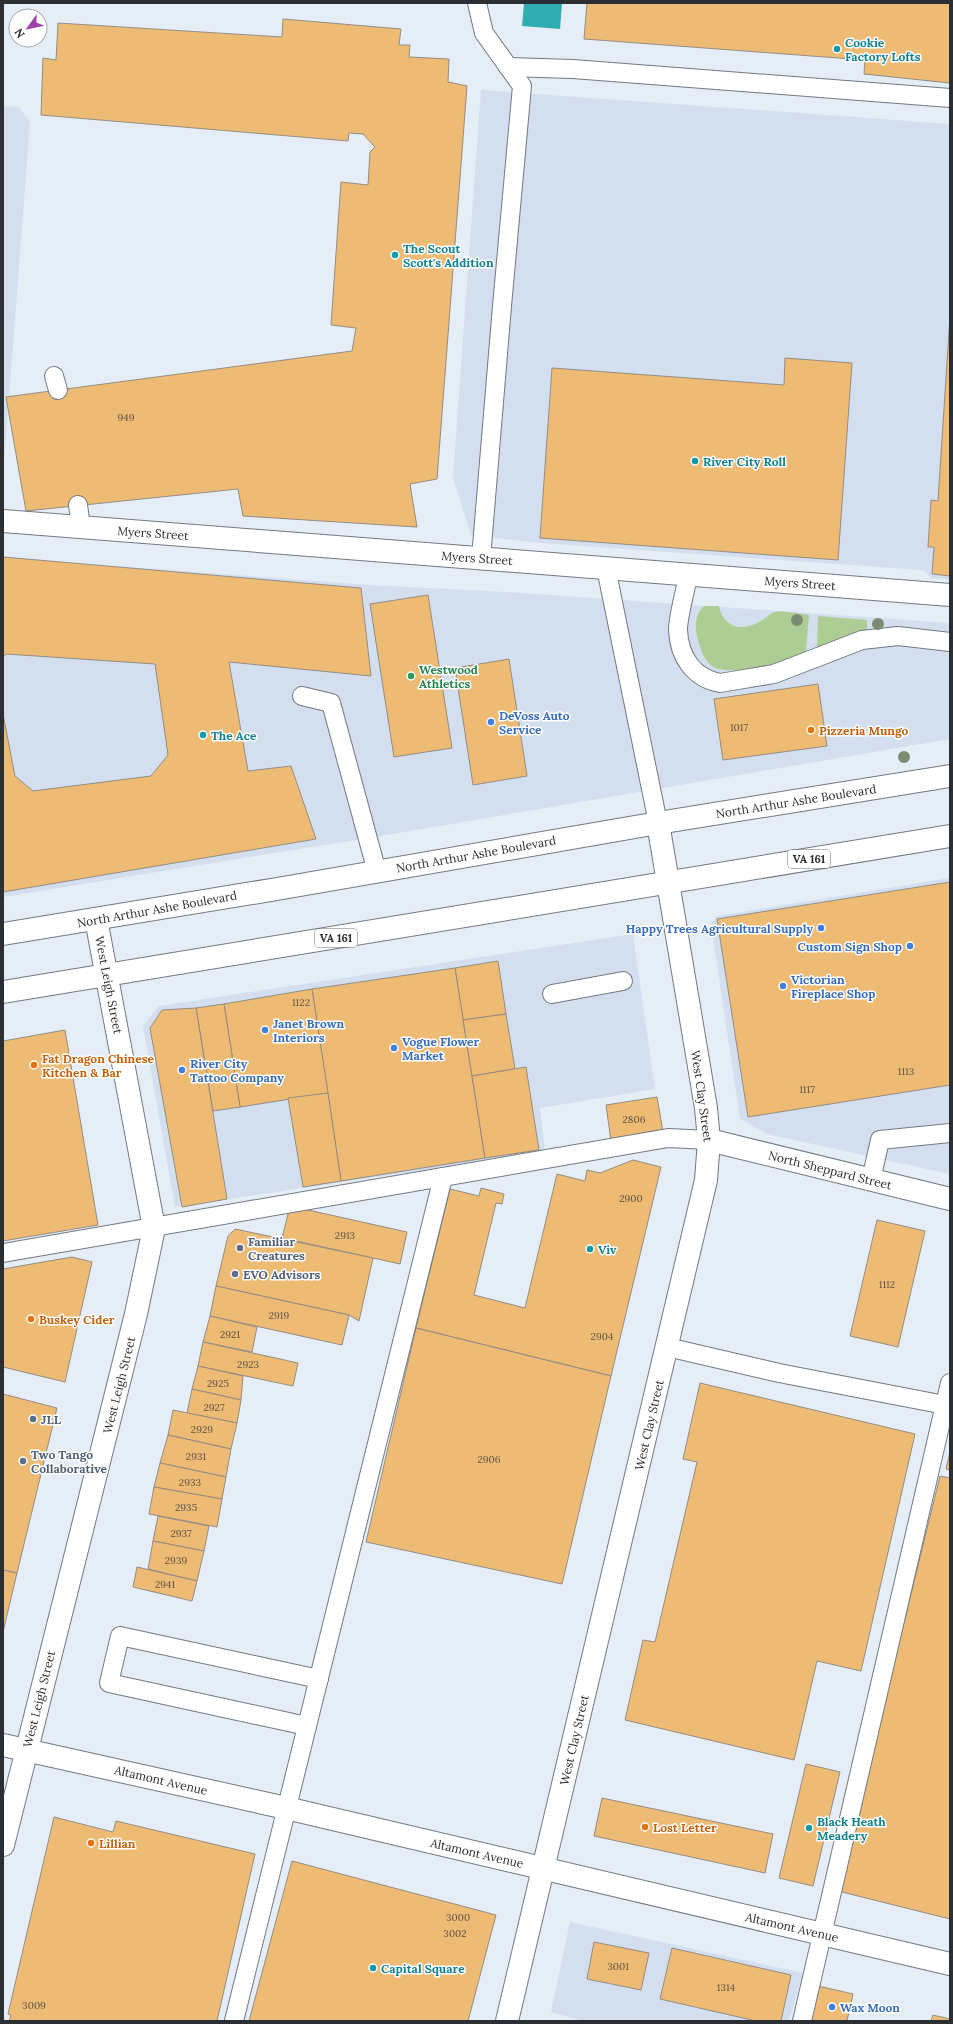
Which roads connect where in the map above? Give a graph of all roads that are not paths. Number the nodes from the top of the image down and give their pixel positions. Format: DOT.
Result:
graph roads {
  1 [pos="477,3"];
  2 [pos="508,67"];
  3 [pos="950,98"];
  4 [pos="78,506"];
  5 [pos="3,521"];
  6 [pos="82,528"];
  7 [pos="481,558"];
  8 [pos="606,568"];
  9 [pos="688,575"];
  10 [pos="950,595"];
  11 [pos="950,642"];
  12 [pos="302,696"];
  13 [pos="950,776"];
  14 [pos="658,823"];
  15 [pos="950,836"];
  16 [pos="377,872"];
  17 [pos="668,884"];
  18 [pos="96,919"];
  19 [pos="3,934"];
  20 [pos="108,975"];
  21 [pos="624,981"];
  22 [pos="3,992"];
  23 [pos="552,994"];
  24 [pos="950,1133"];
  25 [pos="709,1140"];
  26 [pos="443,1178"];
  27 [pos="871,1180"];
  28 [pos="950,1199"];
  29 [pos="154,1228"];
  30 [pos="3,1253"];
  31 [pos="667,1347"];
  32 [pos="950,1383"];
  33 [pos="945,1405"];
  34 [pos="319,1679"];
  35 [pos="307,1726"];
  36 [pos="3,1744"];
  37 [pos="26,1750"];
  38 [pos="286,1808"];
  39 [pos="3,1845"];
  40 [pos="544,1868"];
  41 [pos="824,1935"];
  42 [pos="950,1964"];
  43 [pos="234,2021"];
  44 [pos="507,2021"];
  45 [pos="802,2021"];
  1 -- 2 [label="lane"];
  2 -- 3 [label="lane"];
  2 -- 7 [label="lane"];
  4 -- 6 [label="lane"];
  5 -- 6 [label="street, Myers Street"];
  6 -- 7 [label="street, Myers Street"];
  7 -- 8 [label="street, Myers Street"];
  8 -- 9 [label="street, Myers Street"];
  8 -- 14 [label="lane"];
  9 -- 10 [label="street, Myers Street"];
  9 -- 11 [label="lane"];
  12 -- 16 [label="lane"];
  13 -- 14 [label="street, North Arthur Ashe Boulevard"];
  14 -- 16 [label="street, North Arthur Ashe Boulevard"];
  14 -- 17 [label="street, West Clay Street"];
  15 -- 17 [label="street, VA 161"];
  16 -- 18 [label="street, North Arthur Ashe Boulevard"];
  17 -- 20 [label="street, VA 161"];
  17 -- 25 [label="street, West Clay Street"];
  18 -- 19 [label="street, North Arthur Ashe Boulevard"];
  18 -- 20 [label="street, West Leigh Street"];
  20 -- 22 [label="street, VA 161"];
  20 -- 29 [label="street, West Leigh Street"];
  21 -- 23 [label="lane"];
  24 -- 27 [label="lane"];
  25 -- 26 [label="lane"];
  25 -- 27 [label="street, North Sheppard Street"];
  25 -- 31 [label="street, West Clay Street"];
  26 -- 29 [label="lane"];
  26 -- 34 [label="lane"];
  27 -- 28 [label="street, North Sheppard Street"];
  29 -- 30 [label="lane"];
  29 -- 37 [label="street, West Leigh Street"];
  31 -- 33 [label="lane"];
  31 -- 40 [label="street, West Clay Street"];
  32 -- 33 [label="lane"];
  33 -- 41 [label="lane"];
  34 -- 35 [label="lane"];
  34 -- 35 [label="lane"];
  35 -- 38 [label="lane"];
  36 -- 37 [label="street, Altamont Avenue"];
  37 -- 38 [label="street, Altamont Avenue"];
  37 -- 39 [label="street, West Leigh Street"];
  38 -- 40 [label="street, Altamont Avenue"];
  38 -- 43 [label="lane"];
  40 -- 41 [label="street, Altamont Avenue"];
  40 -- 44 [label="street, West Clay Street"];
  41 -- 42 [label="street, Altamont Avenue"];
  41 -- 45 [label="lane"];
}
